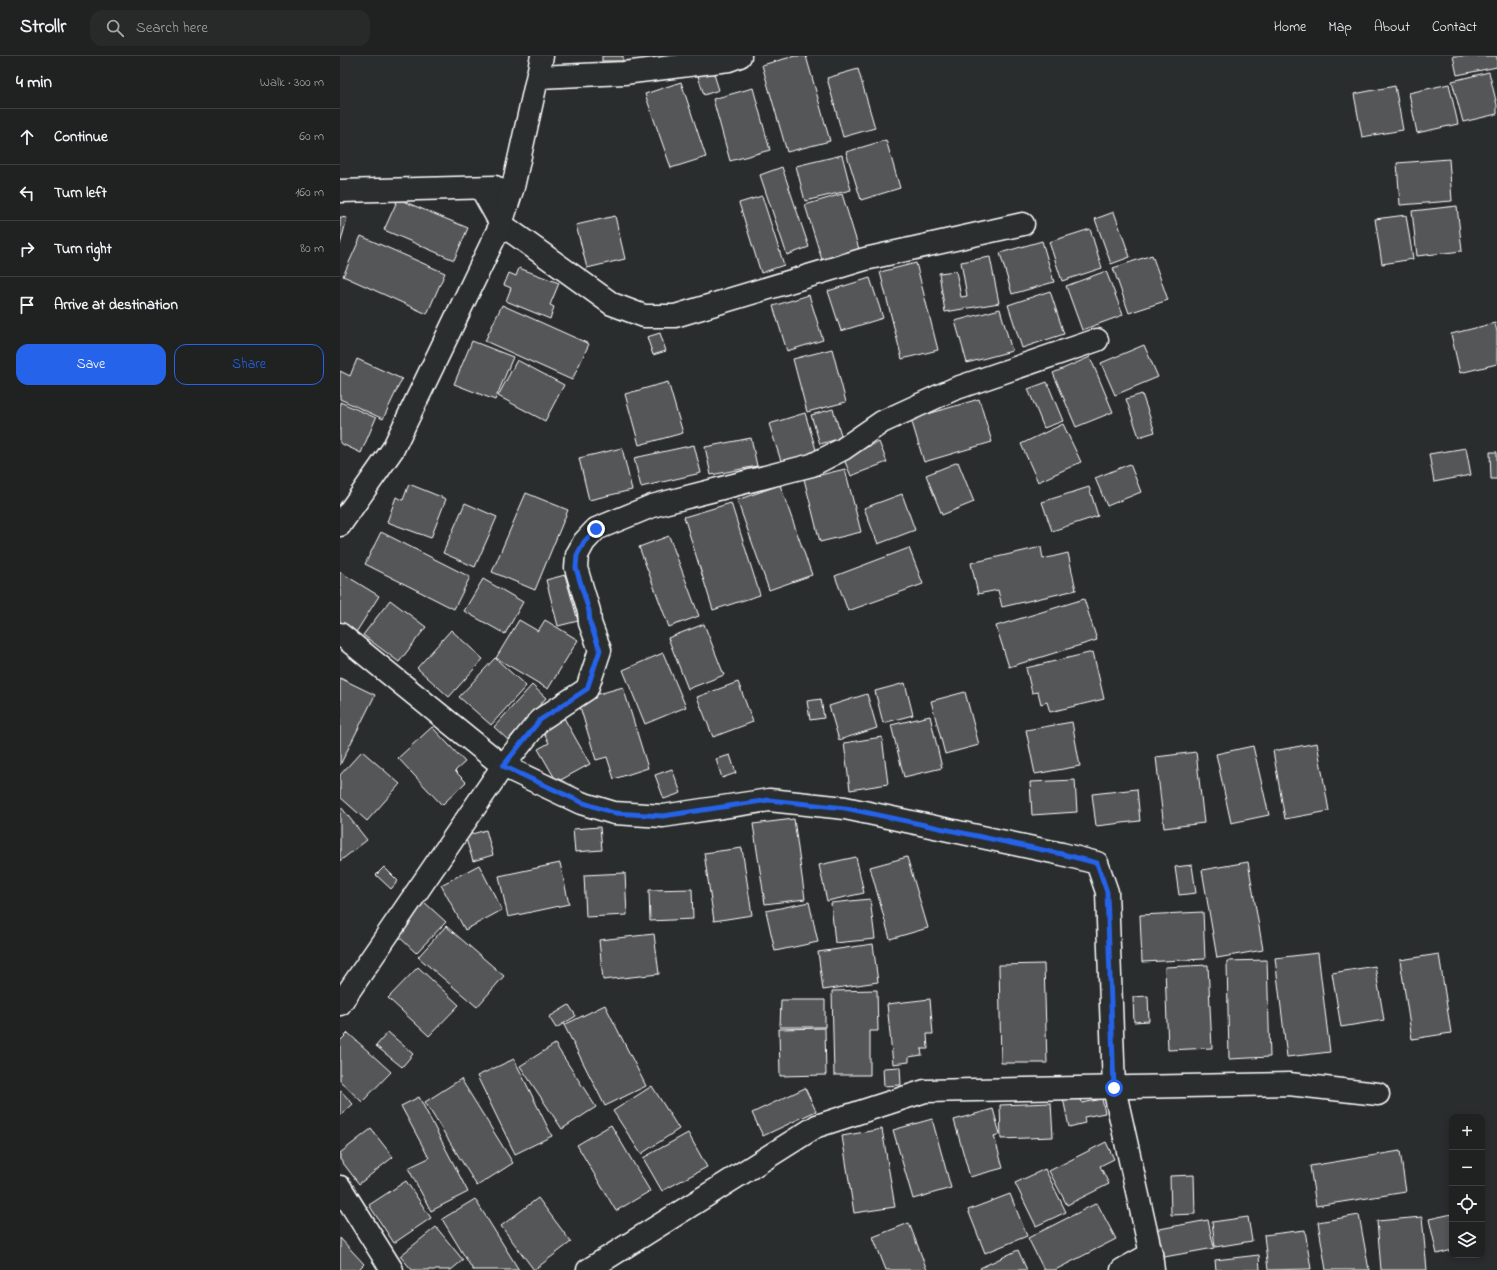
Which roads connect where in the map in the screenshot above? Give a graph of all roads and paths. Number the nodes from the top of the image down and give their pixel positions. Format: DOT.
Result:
graph roads {
  1 [pos="542,56"];
  2 [pos="740,56"];
  3 [pos="539,77"];
  4 [pos="512,187"];
  5 [pos="481,188"];
  6 [pos="340,191"];
  7 [pos="502,224"];
  8 [pos="1023,224"];
  9 [pos="1097,340"];
  10 [pos="340,525"];
  11 [pos="340,634"];
  12 [pos="503,766"];
  13 [pos="340,1004"];
  14 [pos="1114,1088"];
  15 [pos="1378,1094"];
  16 [pos="340,1187"];
  17 [pos="1152,1262"];
  18 [pos="392,1270"];
  19 [pos="588,1270"];
  20 [pos="1122,1270"];
  1 -- 3 [label="street"];
  2 -- 3 [label="street"];
  3 -- 4 [label="street"];
  4 -- 5 [label="street"];
  4 -- 7 [label="street"];
  5 -- 6 [label="street"];
  5 -- 7 [label="street"];
  7 -- 8 [label="street"];
  7 -- 10 [label="street"];
  9 -- 12 [label="street"];
  11 -- 12 [label="street"];
  12 -- 13 [label="street"];
  12 -- 14 [label="street"];
  14 -- 15 [label="street"];
  14 -- 17 [label="street"];
  14 -- 19 [label="street"];
  16 -- 18 [label="street"];
  17 -- 20 [label="street"];
}
